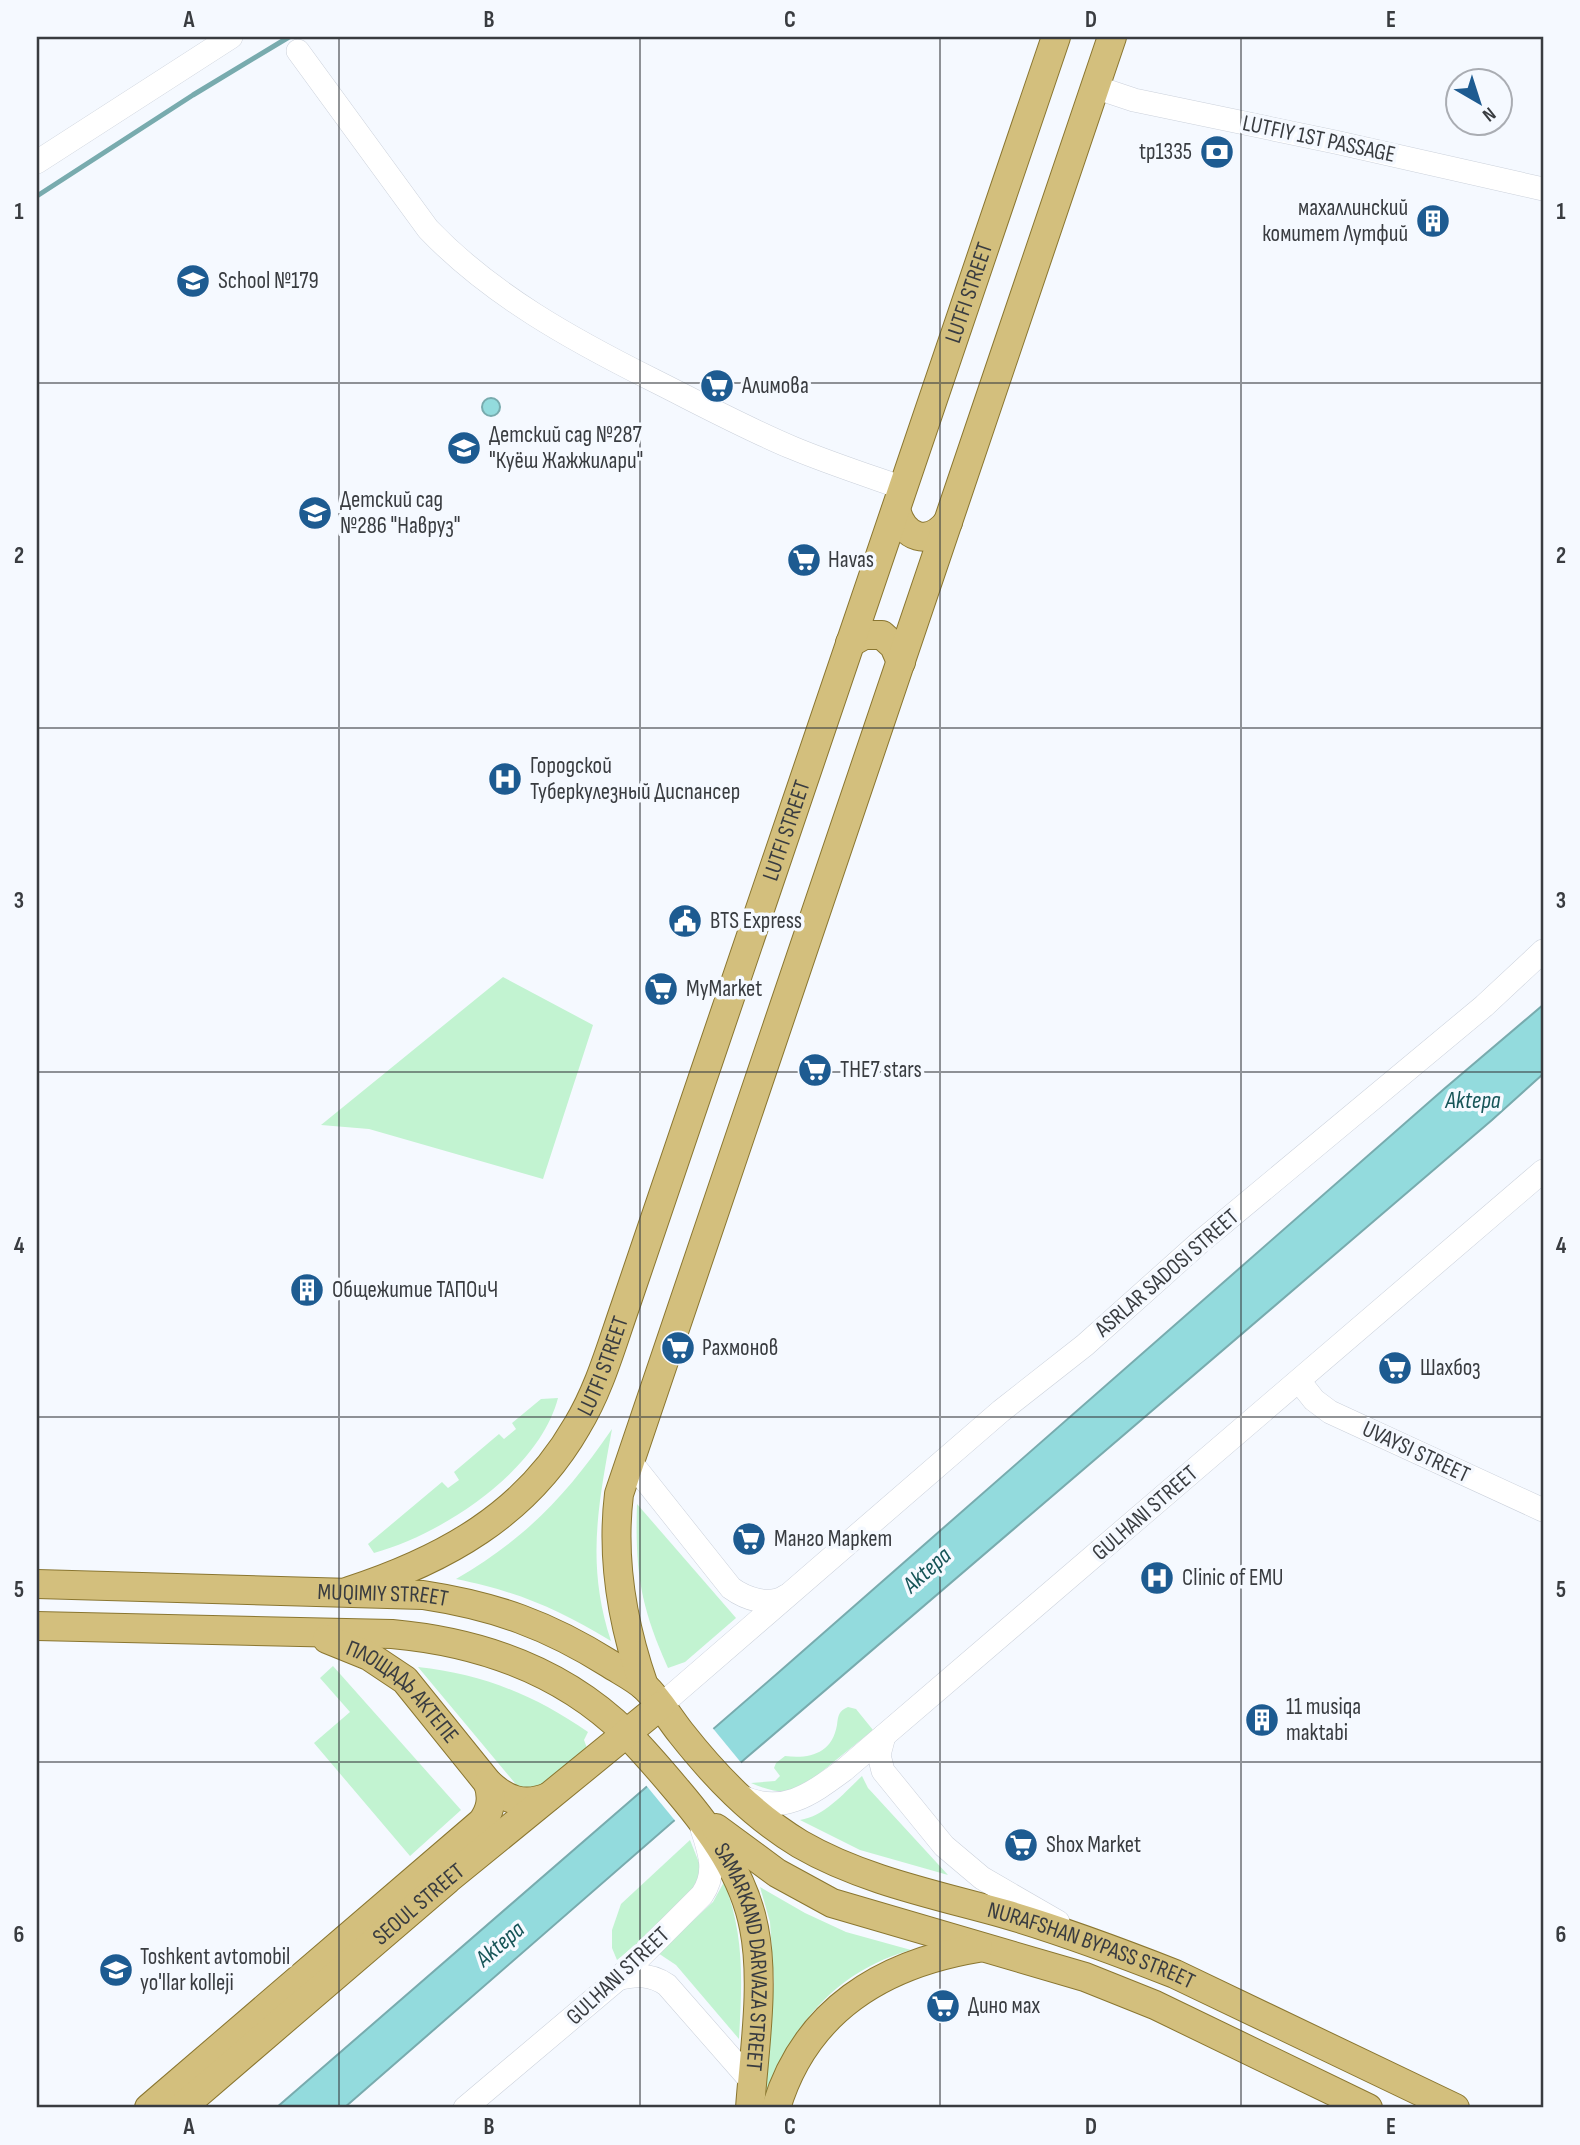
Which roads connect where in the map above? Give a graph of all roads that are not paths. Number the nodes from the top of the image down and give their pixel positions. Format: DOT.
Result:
graph roads {
  1 [pos="1056,37"];
  2 [pos="1112,37"];
  3 [pos="225,38"];
  4 [pos="298,51"];
  5 [pos="1095,87"];
  6 [pos="37,162"];
  7 [pos="1543,189"];
  8 [pos="900,499"];
  9 [pos="948,522"];
  10 [pos="850,643"];
  11 [pos="901,662"];
  12 [pos="1543,951"];
  13 [pos="1543,1171"];
  14 [pos="1299,1381"];
  15 [pos="630,1461"];
  16 [pos="1543,1510"];
  17 [pos="37,1584"];
  18 [pos="349,1591"];
  19 [pos="789,1594"];
  20 [pos="37,1626"];
  21 [pos="297,1631"];
  22 [pos="652,1696"];
  23 [pos="626,1733"];
  24 [pos="684,1736"];
  25 [pos="884,1736"];
  26 [pos="850,1765"];
  27 [pos="887,1778"];
  28 [pos="488,1783"];
  29 [pos="728,1788"];
  30 [pos="548,1797"];
  31 [pos="698,1814"];
  32 [pos="1097,1943"];
  33 [pos="982,1947"];
  34 [pos="618,1979"];
  35 [pos="751,2095"];
  36 [pos="1425,2102"];
  37 [pos="149,2108"];
  38 [pos="180,2108"];
  39 [pos="465,2108"];
  40 [pos="776,2108"];
  41 [pos="1368,2108"];
  42 [pos="1455,2108"];
  1 -- 8 [label="main road, LUTFI STREET"];
  2 -- 5 [label="main road"];
  3 -- 6 [label="street"];
  4 -- 8 [label="street"];
  5 -- 7 [label="street, LUTFIY 1ST PASSAGE"];
  5 -- 9 [label="main road"];
  8 -- 9 [label="main road"];
  8 -- 10 [label="main road, LUTFI STREET"];
  9 -- 11 [label="main road"];
  10 -- 11 [label="main road"];
  10 -- 18 [label="main road, LUTFI STREET"];
  11 -- 15 [label="main road"];
  12 -- 19 [label="street, ASRLAR SADOSI STREET"];
  13 -- 14 [label="street, GULHANI STREET"];
  14 -- 16 [label="street, UVAYSI STREET"];
  14 -- 25 [label="street, GULHANI STREET"];
  15 -- 19 [label="street"];
  15 -- 22 [label="main road"];
  17 -- 18 [label="main road, MUQIMIY STREET"];
  18 -- 22 [label="main road, MUQIMIY STREET"];
  19 -- 22 [label="street, ASRLAR SADOSI STREET"];
  20 -- 21 [label="main road, MUQIMIY STREET"];
  21 -- 23 [label="main road, MUQIMIY STREET"];
  21 -- 28 [label="main road, ПЛОЩАДЬ АКТЕПЕ"];
  22 -- 23 [label="main road, SEOUL STREET"];
  22 -- 24 [label="main road, MUQIMIY STREET"];
  23 -- 30 [label="main road, SEOUL STREET"];
  23 -- 31 [label="main road, MUQIMIY STREET"];
  24 -- 29 [label="main road, NURAFSHAN BYPASS STREET"];
  25 -- 26 [label="street, GULHANI STREET"];
  25 -- 27 [label="street"];
  26 -- 27 [label="street"];
  26 -- 29 [label="street, GULHANI STREET"];
  27 -- 32 [label="street"];
  28 -- 30 [label="main road, ПЛОЩАДЬ АКТЕПЕ"];
  28 -- 37 [label="main road"];
  29 -- 32 [label="main road, NURAFSHAN BYPASS STREET"];
  30 -- 38 [label="main road, SEOUL STREET"];
  31 -- 33 [label="main road, NURAFSHAN BYPASS STREET"];
  31 -- 34 [label="street, GULHANI STREET"];
  31 -- 35 [label="main road, SAMARKAND DARVAZA STREET"];
  32 -- 36 [label="main road, NURAFSHAN BYPASS STREET"];
  33 -- 40 [label="main road, SAMARKAND DARVAZA STREET"];
  33 -- 41 [label="main road, NURAFSHAN BYPASS STREET"];
  34 -- 35 [label="street"];
  34 -- 39 [label="street, GULHANI STREET"];
  36 -- 42 [label="main road, NURAFSHAN BYPASS STREET"];
}
